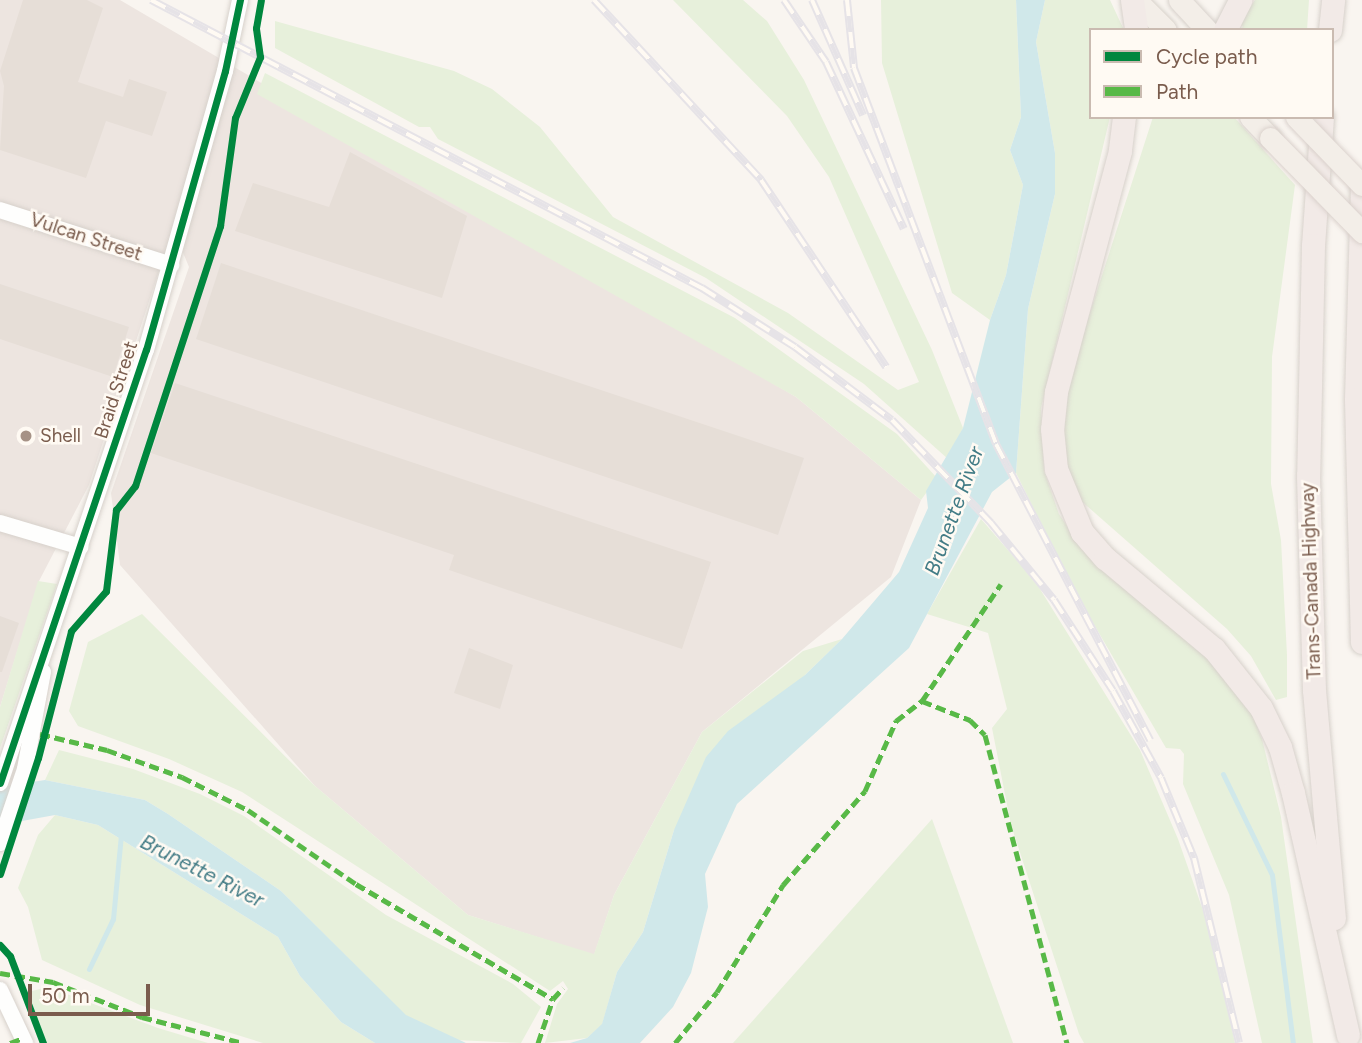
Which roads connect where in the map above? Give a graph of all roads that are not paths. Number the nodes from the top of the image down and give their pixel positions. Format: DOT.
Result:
graph roads {
  1 [pos="240,0"];
  2 [pos="1134,0"];
  3 [pos="1179,0"];
  4 [pos="1240,0"];
  5 [pos="1333,0"];
  6 [pos="1136,28"];
  7 [pos="1164,28"];
  8 [pos="1205,28"];
  9 [pos="1227,28"];
  10 [pos="1330,28"];
  11 [pos="1124,119"];
  12 [pos="1136,119"];
  13 [pos="1252,119"];
  14 [pos="1298,119"];
  15 [pos="1322,119"];
  16 [pos="1120,151"];
  17 [pos="1362,184"];
  18 [pos="0,210"];
  19 [pos="1362,232"];
  20 [pos="172,265"];
  21 [pos="0,523"];
  22 [pos="81,547"];
  23 [pos="1362,642"];
  24 [pos="44,662"];
  25 [pos="0,782"];
  26 [pos="0,843"];
  27 [pos="0,990"];
  28 [pos="1348,1039"];
  29 [pos="25,1043"];
  1 -- 20 [label="street, Braid Street"];
  2 -- 6 [label="highway"];
  2 -- 7 [label="main road"];
  3 -- 8 [label="main road"];
  4 -- 9 [label="highway"];
  5 -- 10 [label="highway"];
  11 -- 16 [label="highway"];
  12 -- 16 [label="highway"];
  13 -- 19 [label="main road, bridge"];
  14 -- 17 [label="main road, bridge"];
  15 -- 28 [label="highway, Trans-Canada Highway"];
  16 -- 28 [label="highway"];
  17 -- 23 [label="highway"];
  18 -- 20 [label="street, Vulcan Street"];
  20 -- 22 [label="street, Braid Street"];
  21 -- 22 [label="street"];
  22 -- 24 [label="street, Braid Street"];
  24 -- 25 [label="street, Braid Street"];
  24 -- 26 [label="street, Braid Street"];
  27 -- 29 [label="street"];
}
